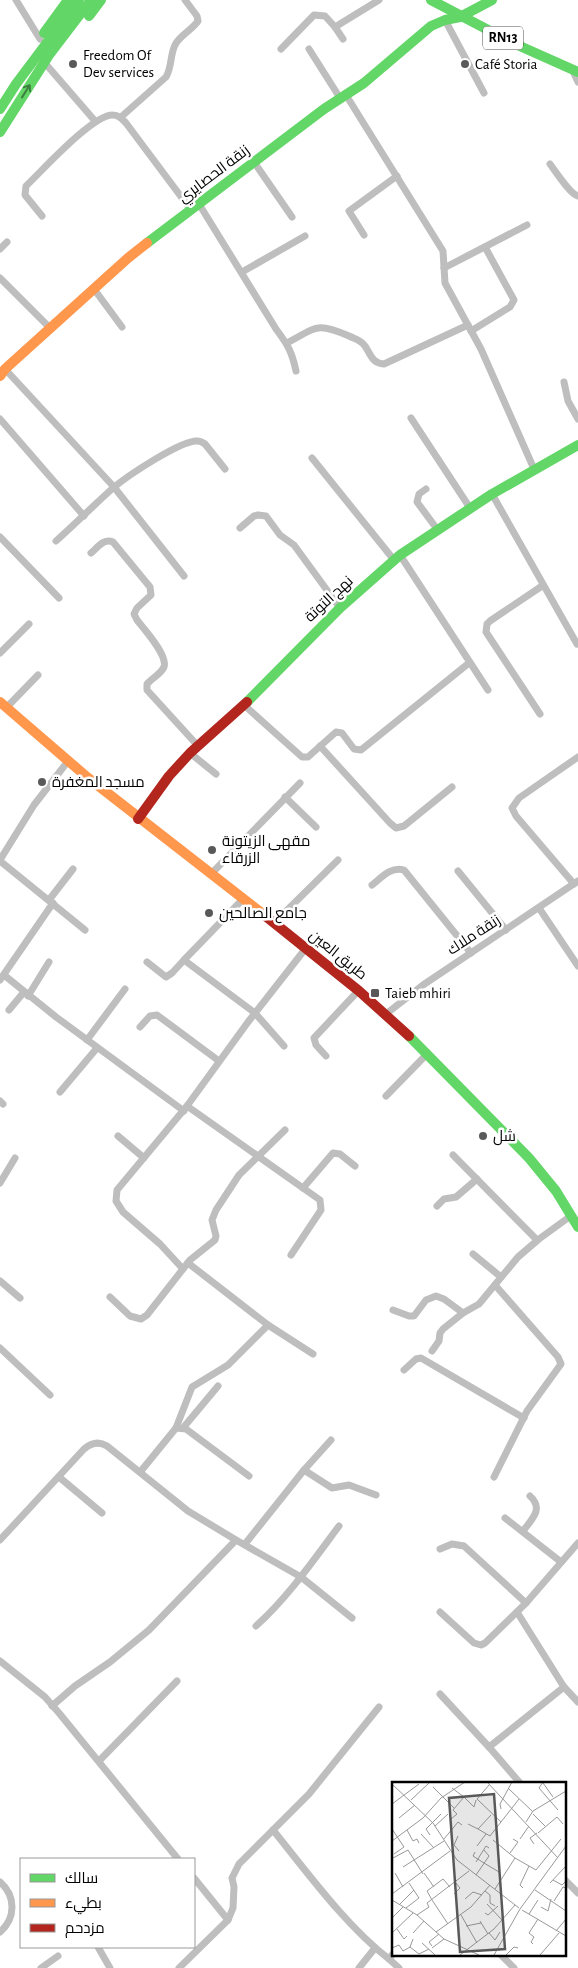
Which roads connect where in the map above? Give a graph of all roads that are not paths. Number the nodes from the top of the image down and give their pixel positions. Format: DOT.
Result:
graph roads {
  1 [pos="16,0"];
  2 [pos="68,0"];
  3 [pos="79,0"];
  4 [pos="91,0"];
  5 [pos="101,0"];
  6 [pos="185,0"];
  7 [pos="379,0"];
  8 [pos="431,0"];
  9 [pos="492,0"];
  10 [pos="460,17"];
  11 [pos="445,20"];
  12 [pos="335,27"];
  13 [pos="40,39"];
  14 [pos="343,39"];
  15 [pos="281,49"];
  16 [pos="308,49"];
  17 [pos="44,62"];
  18 [pos="575,70"];
  19 [pos="578,82"];
  20 [pos="16,84"];
  21 [pos="484,93"];
  22 [pos="343,97"];
  23 [pos="0,109"];
  24 [pos="120,117"];
  25 [pos="95,121"];
  26 [pos="0,132"];
  27 [pos="254,162"];
  28 [pos="550,164"];
  29 [pos="397,176"];
  30 [pos="578,196"];
  31 [pos="195,207"];
  32 [pos="42,216"];
  33 [pos="292,217"];
  34 [pos="527,225"];
  35 [pos="364,235"];
  36 [pos="305,236"];
  37 [pos="7,242"];
  38 [pos="485,247"];
  39 [pos="0,249"];
  40 [pos="444,268"];
  41 [pos="242,272"];
  42 [pos="0,278"];
  43 [pos="94,289"];
  44 [pos="122,327"];
  45 [pos="470,328"];
  46 [pos="51,329"];
  47 [pos="288,343"];
  48 [pos="2,371"];
  49 [pos="296,371"];
  50 [pos="564,382"];
  51 [pos="0,418"];
  52 [pos="411,418"];
  53 [pos="578,418"];
  54 [pos="578,445"];
  55 [pos="312,458"];
  56 [pos="225,469"];
  57 [pos="534,469"];
  58 [pos="114,487"];
  59 [pos="426,489"];
  60 [pos="492,494"];
  61 [pos="470,508"];
  62 [pos="84,516"];
  63 [pos="240,528"];
  64 [pos="437,530"];
  65 [pos="0,537"];
  66 [pos="56,541"];
  67 [pos="92,553"];
  68 [pos="397,558"];
  69 [pos="184,576"];
  70 [pos="542,586"];
  71 [pos="59,598"];
  72 [pos="340,608"];
  73 [pos="29,624"];
  74 [pos="576,644"];
  75 [pos="0,653"];
  76 [pos="469,663"];
  77 [pos="38,676"];
  78 [pos="488,690"];
  79 [pos="3,705"];
  80 [pos="244,705"];
  81 [pos="540,714"];
  82 [pos="198,746"];
  83 [pos="320,746"];
  84 [pos="190,754"];
  85 [pos="578,756"];
  86 [pos="68,761"];
  87 [pos="216,774"];
  88 [pos="300,782"];
  89 [pos="452,787"];
  90 [pos="286,796"];
  91 [pos="138,819"];
  92 [pos="316,827"];
  93 [pos="0,860"];
  94 [pos="338,860"];
  95 [pos="73,869"];
  96 [pos="458,871"];
  97 [pos="211,874"];
  98 [pos="576,882"];
  99 [pos="372,885"];
  100 [pos="243,899"];
  101 [pos="51,902"];
  102 [pos="539,908"];
  103 [pos="274,923"];
  104 [pos="85,930"];
  105 [pos="506,930"];
  106 [pos="306,948"];
  107 [pos="471,953"];
  108 [pos="184,960"];
  109 [pos="49,962"];
  110 [pos="147,962"];
  111 [pos="578,966"];
  112 [pos="2,977"];
  113 [pos="125,989"];
  114 [pos="359,990"];
  115 [pos="26,994"];
  116 [pos="9,1010"];
  117 [pos="255,1014"];
  118 [pos="386,1014"];
  119 [pos="140,1027"];
  120 [pos="87,1040"];
  121 [pos="284,1046"];
  122 [pos="97,1048"];
  123 [pos="427,1054"];
  124 [pos="326,1056"];
  125 [pos="219,1061"];
  126 [pos="60,1092"];
  127 [pos="386,1096"];
  128 [pos="185,1109"];
  129 [pos="285,1130"];
  130 [pos="118,1136"];
  131 [pos="453,1155"];
  132 [pos="258,1157"];
  133 [pos="15,1158"];
  134 [pos="144,1158"];
  135 [pos="355,1166"];
  136 [pos="477,1179"];
  137 [pos="0,1183"];
  138 [pos="303,1188"];
  139 [pos="437,1206"];
  140 [pos="572,1215"];
  141 [pos="578,1227"];
  142 [pos="537,1240"];
  143 [pos="473,1254"];
  144 [pos="291,1255"];
  145 [pos="185,1266"];
  146 [pos="501,1277"];
  147 [pos="0,1281"];
  148 [pos="496,1285"];
  149 [pos="110,1297"];
  150 [pos="20,1298"];
  151 [pos="393,1310"];
  152 [pos="462,1313"];
  153 [pos="268,1325"];
  154 [pos="0,1348"];
  155 [pos="432,1351"];
  156 [pos="313,1354"];
  157 [pos="404,1370"];
  158 [pos="218,1386"];
  159 [pos="50,1395"];
  160 [pos="524,1418"];
  161 [pos="180,1428"];
  162 [pos="331,1440"];
  163 [pos="304,1470"];
  164 [pos="141,1471"];
  165 [pos="249,1476"];
  166 [pos="58,1477"];
  167 [pos="494,1477"];
  168 [pos="376,1495"];
  169 [pos="530,1496"];
  170 [pos="102,1513"];
  171 [pos="505,1518"];
  172 [pos="339,1526"];
  173 [pos="523,1531"];
  174 [pos="0,1540"];
  175 [pos="236,1540"];
  176 [pos="578,1543"];
  177 [pos="245,1544"];
  178 [pos="440,1549"];
  179 [pos="561,1562"];
  180 [pos="302,1577"];
  181 [pos="526,1603"];
  182 [pos="440,1612"];
  183 [pos="517,1612"];
  184 [pos="352,1618"];
  185 [pos="256,1626"];
  186 [pos="0,1661"];
  187 [pos="177,1681"];
  188 [pos="564,1687"];
  189 [pos="440,1694"];
  190 [pos="578,1702"];
  191 [pos="52,1706"];
  192 [pos="379,1707"];
  193 [pos="489,1747"];
  194 [pos="98,1761"];
  195 [pos="519,1782"];
  196 [pos="273,1830"];
  197 [pos="177,1858"];
  198 [pos="195,1879"];
  199 [pos="566,1881"];
  200 [pos="0,1882"];
  201 [pos="578,1893"];
  202 [pos="228,1920"];
  203 [pos="0,1932"];
  204 [pos="99,1948"];
  205 [pos="375,1948"];
  206 [pos="58,1956"];
  207 [pos="391,1956"];
  208 [pos="502,1956"];
  209 [pos="41,1968"];
  210 [pos="110,1968"];
  211 [pos="179,1968"];
  212 [pos="358,1968"];
  213 [pos="399,1968"];
  214 [pos="514,1968"];
  1 -- 13 [label="street"];
  2 -- 13 [label="main road"];
  3 -- 20 [label="main road"];
  4 -- 17 [label="main road"];
  5 -- 17 [label="main road"];
  6 -- 24 [label="street"];
  7 -- 12 [label="street"];
  8 -- 10 [label="main road, RN13"];
  9 -- 10 [label="main road, زنقة الحصايري"];
  10 -- 11 [label="main road, زنقة الحصايري"];
  10 -- 18 [label="main road, RN13"];
  11 -- 21 [label="street"];
  11 -- 22 [label="main road, زنقة الحصايري"];
  12 -- 14 [label="street"];
  12 -- 15 [label="street"];
  13 -- 20 [label="main road"];
  16 -- 22 [label="street"];
  17 -- 25 [label="street"];
  26 -- 17 [label="main road, one-way"];
  18 -- 19 [label="street"];
  20 -- 23 [label="main road"];
  22 -- 27 [label="main road, زنقة الحصايري"];
  22 -- 29 [label="street"];
  24 -- 25 [label="street"];
  24 -- 31 [label="street"];
  25 -- 32 [label="street"];
  27 -- 31 [label="main road, زنقة الحصايري"];
  27 -- 33 [label="street"];
  28 -- 30 [label="street"];
  29 -- 35 [label="street"];
  29 -- 40 [label="street"];
  31 -- 41 [label="street"];
  31 -- 43 [label="main road, زنقة الحصايري"];
  34 -- 38 [label="street"];
  36 -- 41 [label="street"];
  37 -- 39 [label="street"];
  38 -- 40 [label="street"];
  38 -- 45 [label="street"];
  40 -- 45 [label="street"];
  41 -- 47 [label="street"];
  42 -- 46 [label="street"];
  43 -- 44 [label="street"];
  43 -- 46 [label="main road, زنقة الحصايري"];
  45 -- 47 [label="street"];
  45 -- 57 [label="street"];
  46 -- 48 [label="main road, زنقة الحصايري"];
  47 -- 49 [label="street"];
  48 -- 58 [label="street"];
  50 -- 53 [label="street"];
  51 -- 62 [label="street"];
  52 -- 61 [label="street"];
  54 -- 57 [label="main road, نهج التوتة"];
  55 -- 68 [label="street"];
  56 -- 58 [label="street"];
  57 -- 60 [label="main road, نهج التوتة"];
  58 -- 62 [label="street"];
  58 -- 69 [label="street"];
  59 -- 64 [label="street"];
  60 -- 61 [label="main road, نهج التوتة"];
  60 -- 70 [label="street"];
  61 -- 64 [label="main road, نهج التوتة"];
  62 -- 66 [label="street"];
  63 -- 72 [label="street"];
  64 -- 68 [label="main road, نهج التوتة"];
  65 -- 71 [label="street"];
  67 -- 82 [label="street"];
  68 -- 72 [label="main road, نهج التوتة"];
  68 -- 76 [label="street"];
  70 -- 74 [label="street"];
  70 -- 81 [label="street"];
  72 -- 80 [label="main road, نهج التوتة"];
  73 -- 75 [label="street"];
  76 -- 78 [label="street"];
  76 -- 83 [label="street"];
  77 -- 79 [label="street"];
  79 -- 86 [label="main road, طريق العين"];
  80 -- 82 [label="main road, نهج التوتة"];
  80 -- 83 [label="street"];
  82 -- 84 [label="main road, نهج التوتة"];
  83 -- 89 [label="street"];
  84 -- 87 [label="street"];
  84 -- 91 [label="main road, نهج التوتة"];
  85 -- 98 [label="street"];
  86 -- 91 [label="main road, طريق العين"];
  86 -- 93 [label="street"];
  88 -- 90 [label="street"];
  90 -- 92 [label="street"];
  90 -- 97 [label="street"];
  91 -- 97 [label="main road, طريق العين"];
  93 -- 101 [label="street"];
  94 -- 103 [label="street"];
  95 -- 101 [label="street"];
  96 -- 105 [label="street"];
  97 -- 100 [label="main road, طريق العين"];
  98 -- 102 [label="street, زنقة ملاك"];
  99 -- 107 [label="street"];
  100 -- 103 [label="main road, طريق العين"];
  100 -- 108 [label="street"];
  101 -- 104 [label="street"];
  101 -- 112 [label="street"];
  102 -- 105 [label="street, زنقة ملاك"];
  102 -- 111 [label="street"];
  103 -- 106 [label="main road, طريق العين"];
  105 -- 107 [label="street, زنقة ملاك"];
  106 -- 114 [label="main road, طريق العين"];
  106 -- 117 [label="street"];
  107 -- 118 [label="street, زنقة ملاك"];
  108 -- 110 [label="street"];
  108 -- 117 [label="street"];
  109 -- 115 [label="street"];
  112 -- 115 [label="street"];
  113 -- 120 [label="street"];
  114 -- 118 [label="main road, طريق العين"];
  114 -- 124 [label="street"];
  115 -- 116 [label="street"];
  115 -- 120 [label="street"];
  117 -- 121 [label="street"];
  117 -- 125 [label="street"];
  118 -- 123 [label="main road, طريق العين"];
  119 -- 125 [label="street"];
  120 -- 122 [label="street"];
  122 -- 126 [label="street"];
  122 -- 128 [label="street"];
  123 -- 127 [label="street"];
  123 -- 140 [label="main road, طريق العين"];
  125 -- 128 [label="street"];
  128 -- 132 [label="street"];
  128 -- 134 [label="street"];
  129 -- 132 [label="street"];
  130 -- 134 [label="street"];
  131 -- 136 [label="street"];
  132 -- 138 [label="street"];
  132 -- 145 [label="street"];
  133 -- 137 [label="street"];
  134 -- 145 [label="street"];
  135 -- 138 [label="street"];
  136 -- 139 [label="street"];
  136 -- 142 [label="street"];
  138 -- 144 [label="street"];
  140 -- 141 [label="main road, طريق العين"];
  140 -- 142 [label="street"];
  142 -- 146 [label="street"];
  143 -- 146 [label="street"];
  145 -- 149 [label="street"];
  145 -- 153 [label="street"];
  146 -- 148 [label="street"];
  147 -- 150 [label="street"];
  148 -- 152 [label="street"];
  148 -- 160 [label="street"];
  151 -- 152 [label="street"];
  152 -- 155 [label="street"];
  153 -- 156 [label="street"];
  153 -- 161 [label="street"];
  154 -- 159 [label="street"];
  157 -- 160 [label="street"];
  158 -- 161 [label="street"];
  160 -- 167 [label="street"];
  161 -- 164 [label="street"];
  161 -- 165 [label="street"];
  162 -- 163 [label="street"];
  163 -- 168 [label="street"];
  163 -- 177 [label="street"];
  164 -- 166 [label="street"];
  164 -- 175 [label="street"];
  166 -- 170 [label="street"];
  166 -- 174 [label="street"];
  169 -- 173 [label="street"];
  171 -- 173 [label="street"];
  172 -- 180 [label="street"];
  173 -- 179 [label="street"];
  175 -- 177 [label="street"];
  175 -- 191 [label="street"];
  176 -- 179 [label="street"];
  177 -- 180 [label="street"];
  178 -- 181 [label="street"];
  179 -- 181 [label="street"];
  180 -- 184 [label="street"];
  180 -- 185 [label="street"];
  181 -- 183 [label="street"];
  182 -- 183 [label="street"];
  183 -- 188 [label="street"];
  186 -- 191 [label="street"];
  187 -- 194 [label="street"];
  188 -- 190 [label="street"];
  188 -- 193 [label="street"];
  189 -- 193 [label="street"];
  191 -- 194 [label="street"];
  192 -- 196 [label="street"];
  193 -- 195 [label="street"];
  194 -- 197 [label="street"];
  196 -- 202 [label="street"];
  196 -- 205 [label="street"];
  198 -- 202 [label="street"];
  199 -- 201 [label="street"];
  200 -- 203 [label="street"];
  202 -- 211 [label="street"];
  204 -- 210 [label="street"];
  205 -- 207 [label="street"];
  205 -- 212 [label="street"];
  206 -- 209 [label="street"];
  207 -- 213 [label="street"];
  208 -- 214 [label="street"];
}
